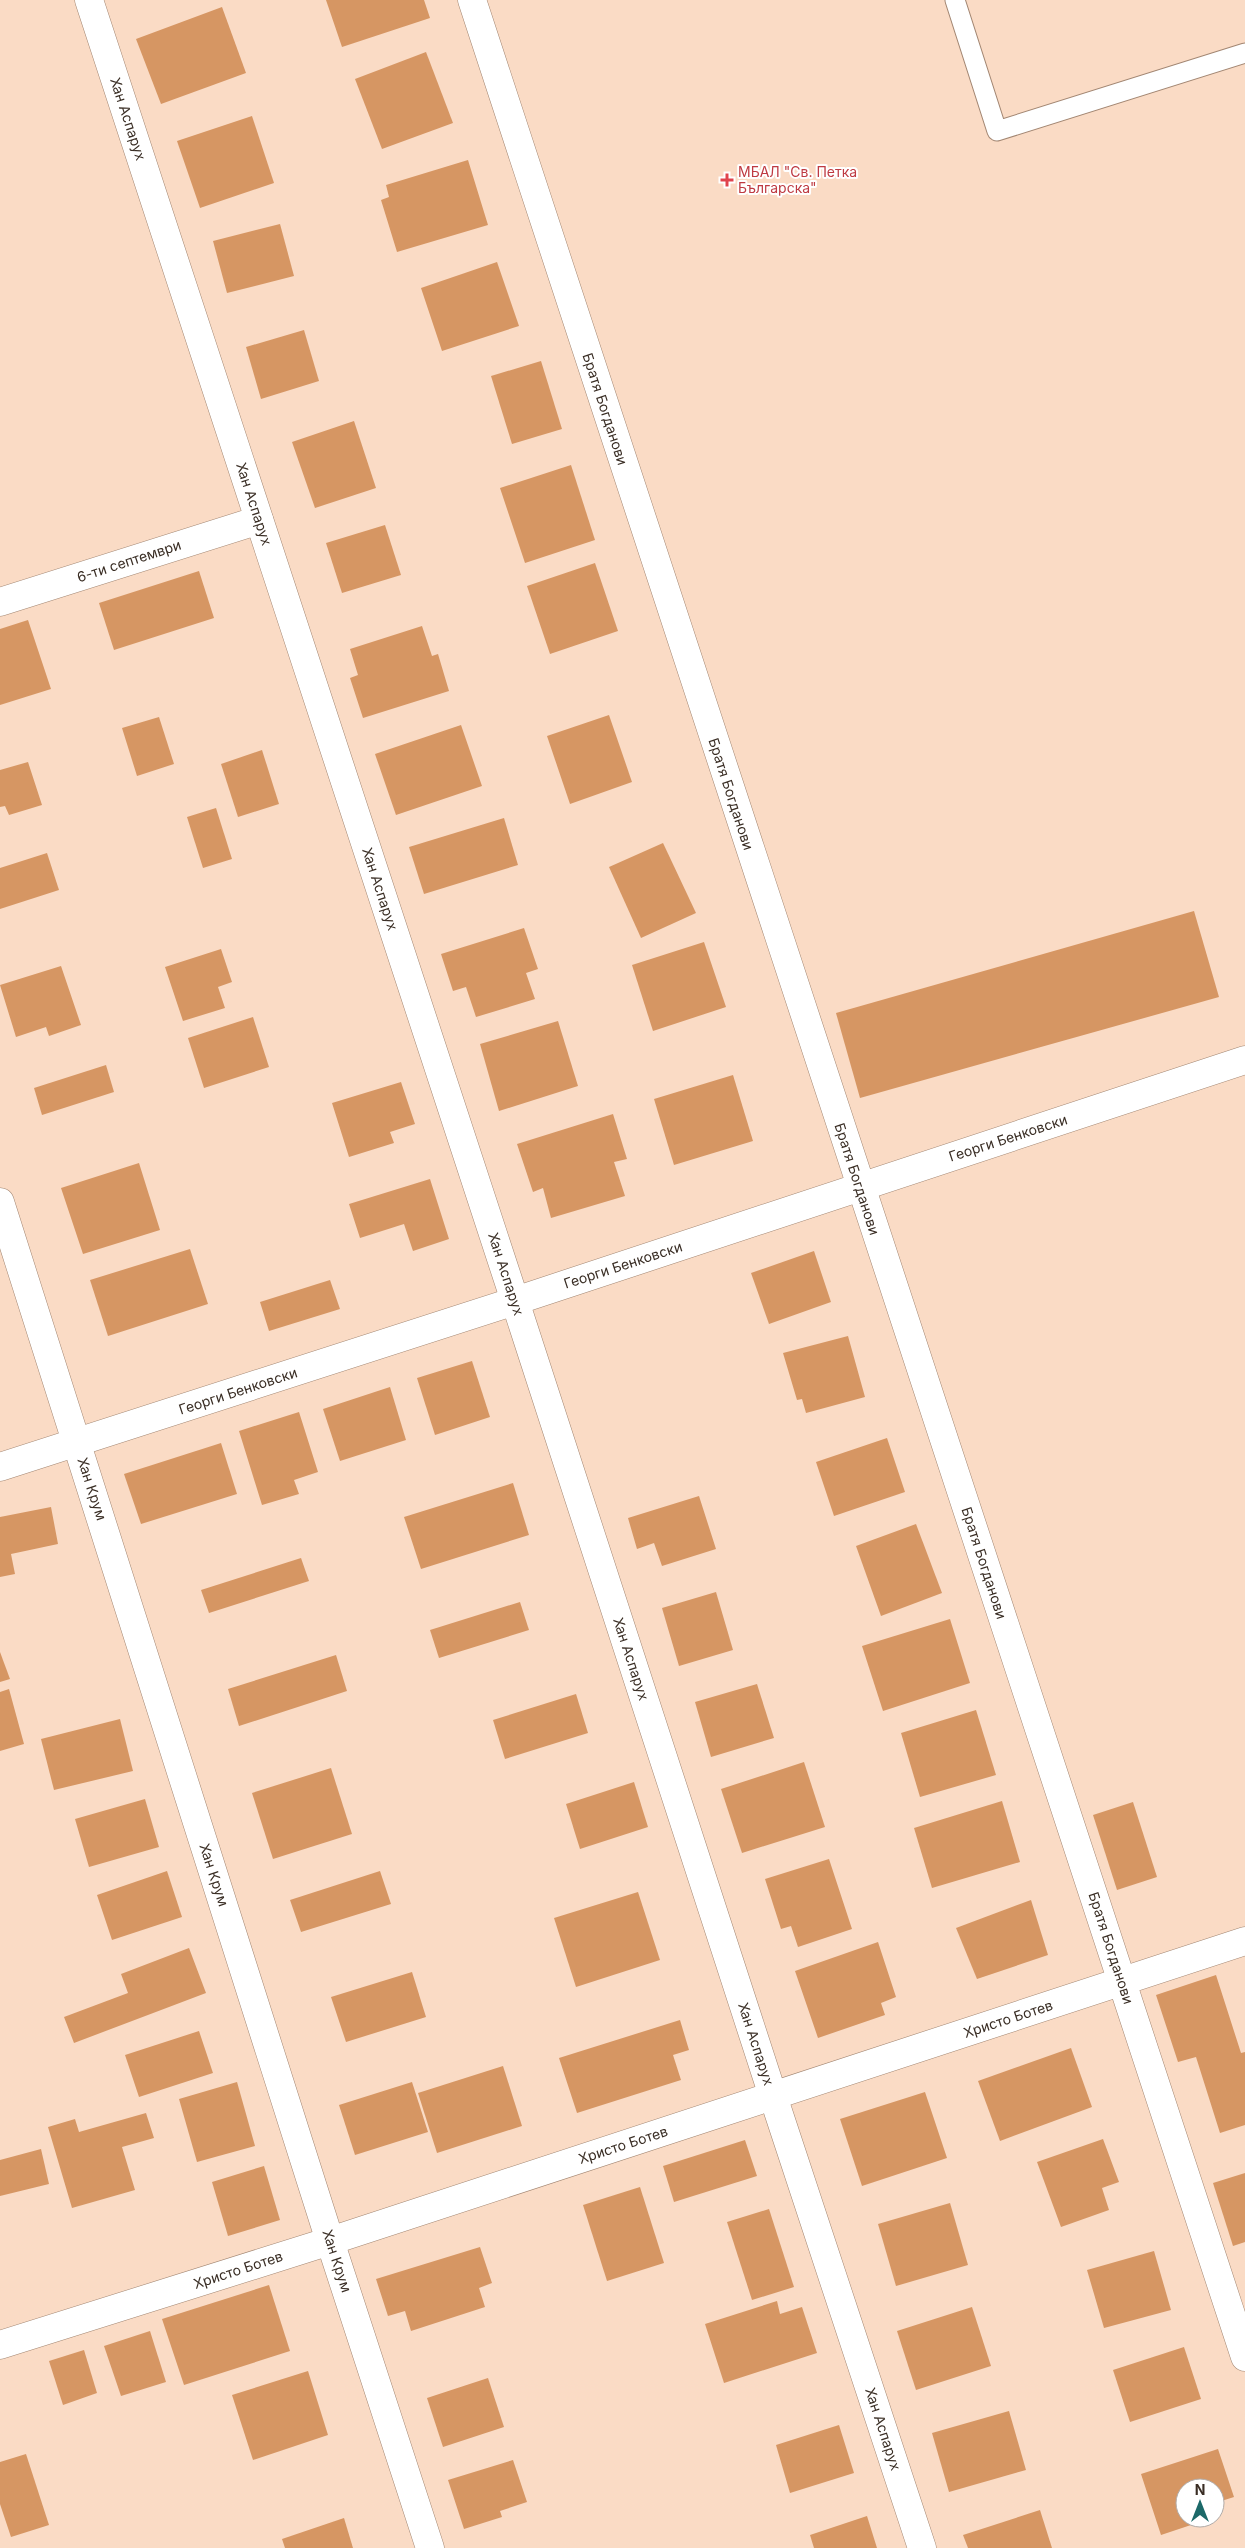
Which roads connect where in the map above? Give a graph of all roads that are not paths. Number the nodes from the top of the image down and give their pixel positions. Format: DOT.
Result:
graph roads {
  1 [pos="89,0"];
  2 [pos="472,0"];
  3 [pos="955,0"];
  4 [pos="1245,52"];
  5 [pos="259,520"];
  6 [pos="0,602"];
  7 [pos="1245,1060"];
  8 [pos="859,1187"];
  9 [pos="0,1202"];
  10 [pos="515,1301"];
  11 [pos="78,1443"];
  12 [pos="0,1468"];
  13 [pos="1245,1941"];
  14 [pos="1122,1981"];
  15 [pos="772,2096"];
  16 [pos="330,2241"];
  17 [pos="0,2345"];
  18 [pos="1245,2357"];
  19 [pos="430,2548"];
  20 [pos="922,2548"];
  1 -- 5 [label="street, Хан Аспарух"];
  2 -- 8 [label="street, Братя Богданови"];
  3 -- 4 [label="lane"];
  5 -- 6 [label="street, 6-ти септември"];
  5 -- 10 [label="street, Хан Аспарух"];
  7 -- 8 [label="street, Георги Бенковски"];
  8 -- 10 [label="street, Георги Бенковски"];
  8 -- 14 [label="street, Братя Богданови"];
  9 -- 11 [label="street, Хан Крум"];
  10 -- 11 [label="street, Георги Бенковски"];
  10 -- 15 [label="street, Хан Аспарух"];
  11 -- 12 [label="street, Георги Бенковски"];
  11 -- 16 [label="street, Хан Крум"];
  13 -- 14 [label="street, Христо Ботев"];
  14 -- 15 [label="street, Христо Ботев"];
  14 -- 18 [label="street, Братя Богданови"];
  15 -- 16 [label="street, Христо Ботев"];
  15 -- 20 [label="street, Хан Аспарух"];
  16 -- 17 [label="street, Христо Ботев"];
  16 -- 19 [label="street, Хан Крум"];
}
